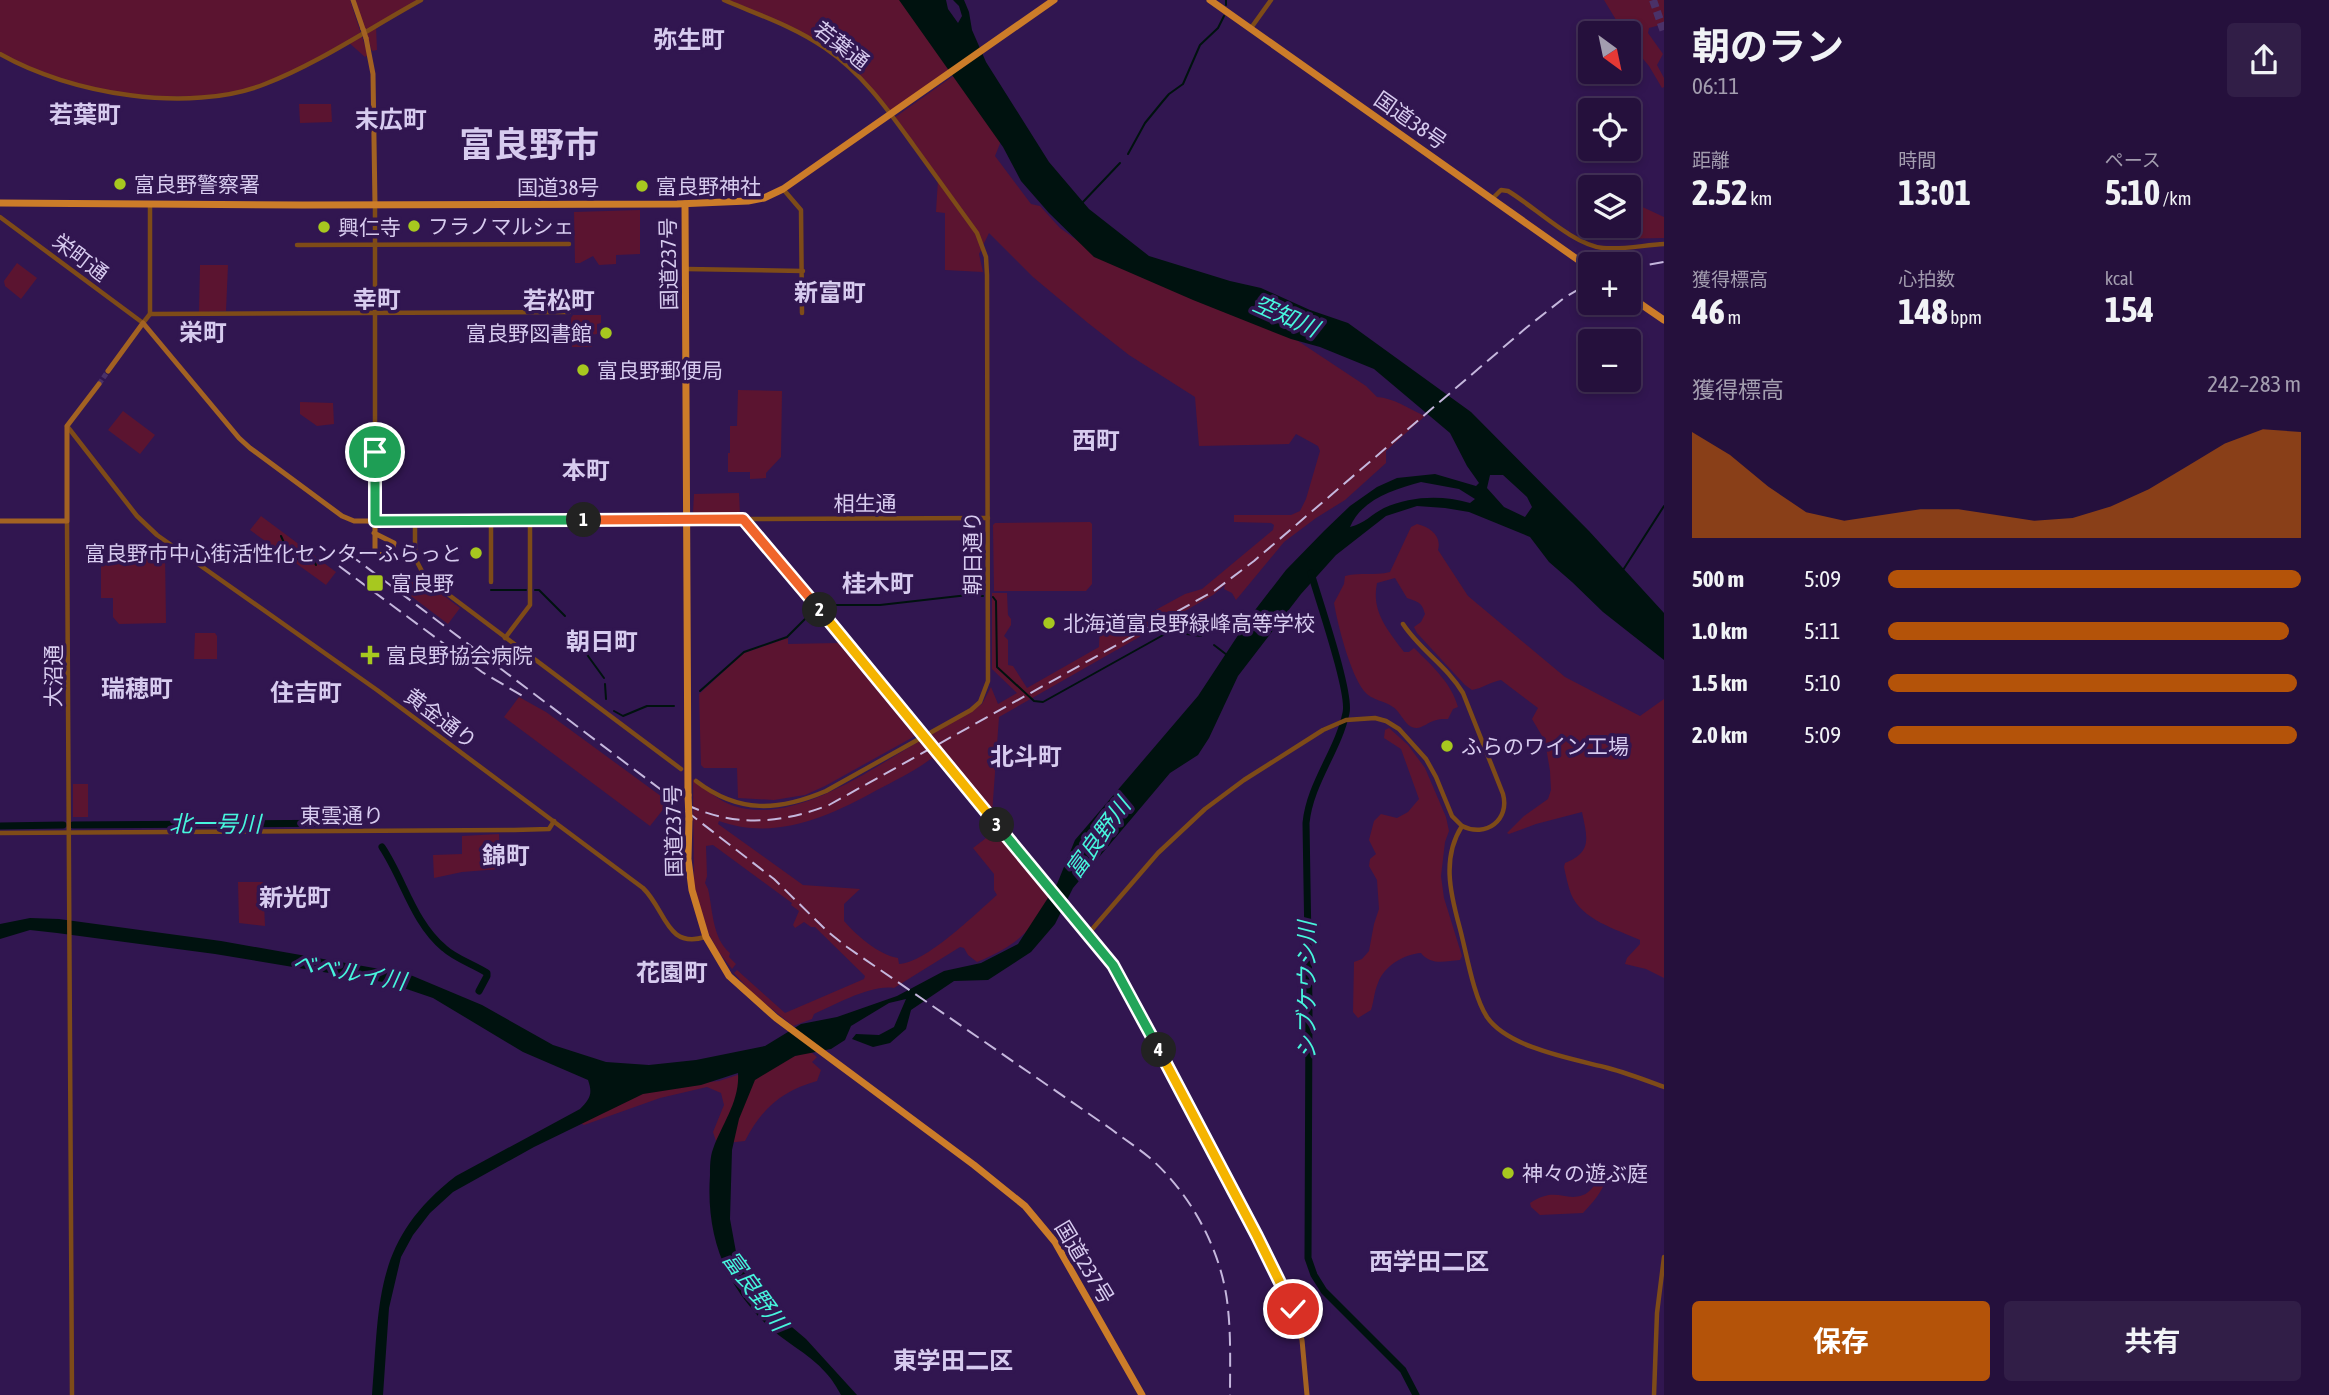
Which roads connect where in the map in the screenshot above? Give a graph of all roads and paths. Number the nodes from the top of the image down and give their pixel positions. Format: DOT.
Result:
graph roads {
  1 [pos="353,0"];
  2 [pos="421,0"];
  3 [pos="724,0"];
  4 [pos="1055,0"];
  5 [pos="1210,0"];
  6 [pos="1271,0"];
  7 [pos="1251,28"];
  8 [pos="0,54"];
  9 [pos="891,114"];
  10 [pos="783,189"];
  11 [pos="1492,199"];
  12 [pos="0,203"];
  13 [pos="150,204"];
  14 [pos="685,204"];
  15 [pos="375,205"];
  16 [pos="0,217"];
  17 [pos="569,244"];
  18 [pos="1664,244"];
  19 [pos="297,245"];
  20 [pos="375,245"];
  21 [pos="1578,260"];
  22 [pos="686,269"];
  23 [pos="803,271"];
  24 [pos="1641,304"];
  25 [pos="569,312"];
  26 [pos="802,313"];
  27 [pos="150,314"];
  28 [pos="375,314"];
  29 [pos="1664,320"];
  30 [pos="143,323"];
  31 [pos="108,371"];
  32 [pos="99,384"];
  33 [pos="67,426"];
  34 [pos="988,518"];
  35 [pos="743,519"];
  36 [pos="530,520"];
  37 [pos="688,520"];
  38 [pos="67,521"];
  39 [pos="375,521"];
  40 [pos="491,521"];
  41 [pos="0,522"];
  42 [pos="415,522"];
  43 [pos="374,533"];
  44 [pos="491,582"];
  45 [pos="1403,624"];
  46 [pos="505,638"];
  47 [pos="924,736"];
  48 [pos="681,769"];
  49 [pos="696,781"];
  50 [pos="554,821"];
  51 [pos="1462,826"];
  52 [pos="68,832"];
  53 [pos="0,833"];
  54 [pos="1088,934"];
  55 [pos="706,937"];
  56 [pos="1664,1087"];
  57 [pos="1664,1257"];
  58 [pos="72,1395"];
  59 [pos="1142,1395"];
  60 [pos="1307,1395"];
  61 [pos="1654,1395"];
  1 -- 15 [label="main road, bridge"];
  2 -- 8 [label="street"];
  3 -- 9 [label="street, 若葉通"];
  4 -- 9 [label="highway, 国道38号"];
  5 -- 7 [label="highway, 国道38号"];
  6 -- 7 [label="street"];
  7 -- 11 [label="highway, 国道38号"];
  9 -- 10 [label="highway, 国道38号"];
  9 -- 34 [label="street, 朝日通り"];
  10 -- 14 [label="highway, 国道38号"];
  10 -- 23 [label="street"];
  11 -- 18 [label="street"];
  11 -- 21 [label="highway, 国道38号"];
  12 -- 13 [label="highway, 国道38号"];
  13 -- 15 [label="highway, 国道38号"];
  13 -- 27 [label="street"];
  14 -- 15 [label="highway, 国道38号"];
  14 -- 22 [label="highway, 国道237号"];
  15 -- 20 [label="street"];
  16 -- 30 [label="street, 栄町通"];
  17 -- 20 [label="street"];
  19 -- 20 [label="street"];
  20 -- 28 [label="street"];
  22 -- 23 [label="street"];
  22 -- 37 [label="highway, 国道237号"];
  23 -- 26 [label="street"];
  24 -- 29 [label="highway"];
  25 -- 28 [label="street"];
  27 -- 28 [label="street"];
  27 -- 30 [label="street"];
  28 -- 39 [label="street"];
  30 -- 31 [label="main road"];
  30 -- 39 [label="main road"];
  32 -- 33 [label="main road"];
  33 -- 38 [label="main road"];
  33 -- 50 [label="street, 黄金通り"];
  34 -- 35 [label="street, 相生通"];
  34 -- 47 [label="street, 朝日通り"];
  35 -- 37 [label="main road"];
  35 -- 47 [label="main road"];
  36 -- 37 [label="street"];
  36 -- 40 [label="street"];
  36 -- 46 [label="street"];
  37 -- 55 [label="highway, 国道237号, bridge"];
  38 -- 41 [label="main road"];
  38 -- 52 [label="street, 大沼通"];
  39 -- 42 [label="street"];
  39 -- 43 [label="main road"];
  40 -- 42 [label="street"];
  40 -- 44 [label="street"];
  42 -- 46 [label="street"];
  43 -- 43 [label="main road"];
  45 -- 51 [label="street"];
  46 -- 48 [label="street"];
  47 -- 49 [label="street, 朝日通り"];
  47 -- 54 [label="main road"];
  50 -- 52 [label="street, 東雲通り"];
  50 -- 55 [label="street, 黄金通り"];
  51 -- 54 [label="street"];
  51 -- 56 [label="street"];
  52 -- 53 [label="street, 東雲通り"];
  52 -- 58 [label="street, 大沼通"];
  54 -- 60 [label="main road"];
  55 -- 59 [label="highway, 国道237号"];
  57 -- 61 [label="street"];
}
